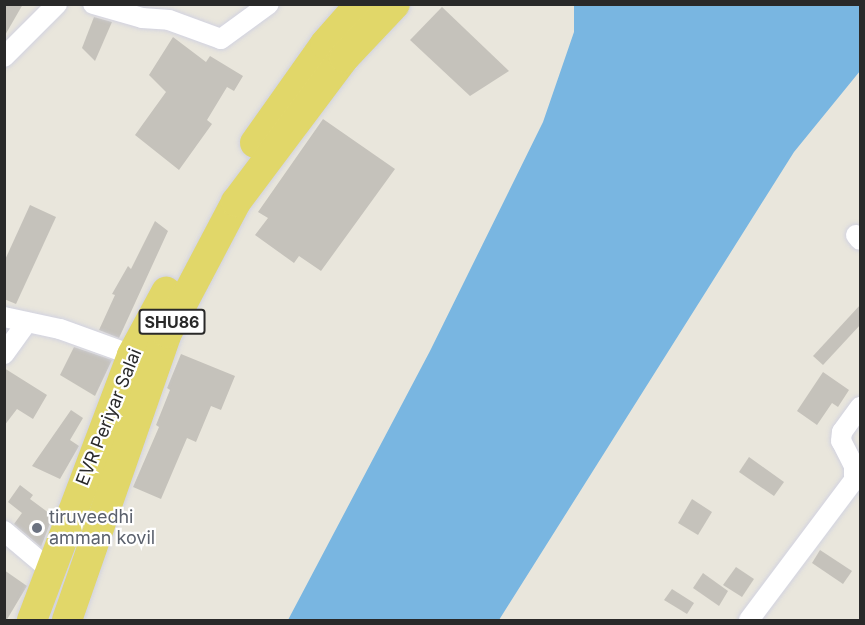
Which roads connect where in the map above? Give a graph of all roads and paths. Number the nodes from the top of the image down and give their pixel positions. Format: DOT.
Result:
graph roads {
  1 [pos="57,4"];
  2 [pos="93,4"];
  3 [pos="268,4"];
  4 [pos="395,4"];
  5 [pos="409,4"];
  6 [pos="355,12"];
  7 [pos="335,51"];
  8 [pos="4,57"];
  9 [pos="4,317"];
  10 [pos="27,322"];
  11 [pos="4,354"];
  12 [pos="132,355"];
  13 [pos="861,407"];
  14 [pos="857,474"];
  15 [pos="4,531"];
  16 [pos="50,569"];
  17 [pos="32,621"];
  18 [pos="67,621"];
  19 [pos="748,621"];
  1 -- 8 [label="street"];
  2 -- 3 [label="street"];
  4 -- 6 [label="main road, SHU86"];
  5 -- 7 [label="main road"];
  6 -- 7 [label="main road"];
  6 -- 7 [label="main road, SHU86"];
  7 -- 12 [label="main road, EVR Periyar Salai / SHU86"];
  7 -- 18 [label="main road, EVR Periyar Salai / SHU86"];
  9 -- 10 [label="street"];
  10 -- 11 [label="street"];
  10 -- 12 [label="street"];
  12 -- 16 [label="main road, EVR Periyar Salai / SHU86"];
  13 -- 14 [label="street"];
  14 -- 19 [label="street"];
  15 -- 16 [label="street"];
  16 -- 17 [label="main road, EVR Periyar Salai / SHU86"];
}
